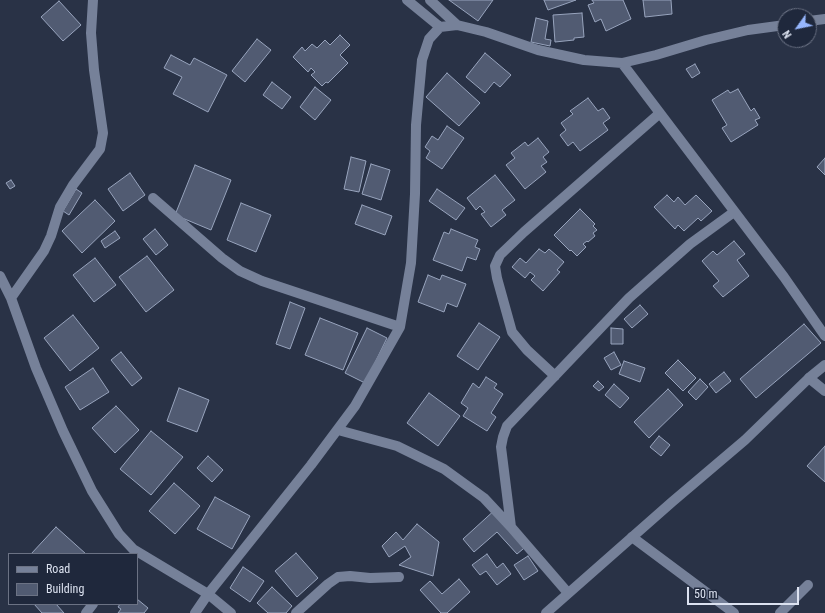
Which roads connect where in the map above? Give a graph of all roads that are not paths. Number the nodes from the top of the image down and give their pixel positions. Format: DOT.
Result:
graph roads {
  1 [pos="93,0"];
  2 [pos="407,0"];
  3 [pos="430,0"];
  4 [pos="457,25"];
  5 [pos="777,25"];
  6 [pos="440,27"];
  7 [pos="622,63"];
  8 [pos="660,112"];
  9 [pos="153,198"];
  10 [pos="734,212"];
  11 [pos="0,276"];
  12 [pos="11,298"];
  13 [pos="400,327"];
  14 [pos="825,336"];
  15 [pos="825,365"];
  16 [pos="554,376"];
  17 [pos="809,378"];
  18 [pos="825,391"];
  19 [pos="338,430"];
  20 [pos="511,527"];
  21 [pos="632,537"];
  22 [pos="131,552"];
  23 [pos="138,556"];
  24 [pos="400,577"];
  25 [pos="808,585"];
  26 [pos="568,593"];
  27 [pos="208,594"];
  28 [pos="92,605"];
  29 [pos="86,613"];
  30 [pos="195,613"];
  31 [pos="232,613"];
  32 [pos="296,613"];
  33 [pos="546,613"];
  34 [pos="734,613"];
  35 [pos="780,613"];
  1 -- 12 [label="street"];
  2 -- 6 [label="street"];
  3 -- 4 [label="street"];
  4 -- 6 [label="street"];
  4 -- 7 [label="street"];
  5 -- 7 [label="street"];
  6 -- 13 [label="street"];
  7 -- 8 [label="street"];
  8 -- 10 [label="street"];
  8 -- 16 [label="street"];
  9 -- 13 [label="street"];
  10 -- 14 [label="street"];
  10 -- 16 [label="street"];
  11 -- 12 [label="street"];
  12 -- 22 [label="street"];
  13 -- 19 [label="street"];
  15 -- 17 [label="street"];
  16 -- 20 [label="street"];
  17 -- 18 [label="street"];
  17 -- 21 [label="street"];
  19 -- 20 [label="street"];
  19 -- 27 [label="street"];
  20 -- 26 [label="street"];
  21 -- 26 [label="street"];
  21 -- 34 [label="street"];
  23 -- 27 [label="street"];
  24 -- 32 [label="street"];
  25 -- 35 [label="street"];
  26 -- 33 [label="street"];
  27 -- 30 [label="street"];
  27 -- 31 [label="street"];
  28 -- 29 [label="street"];
}
